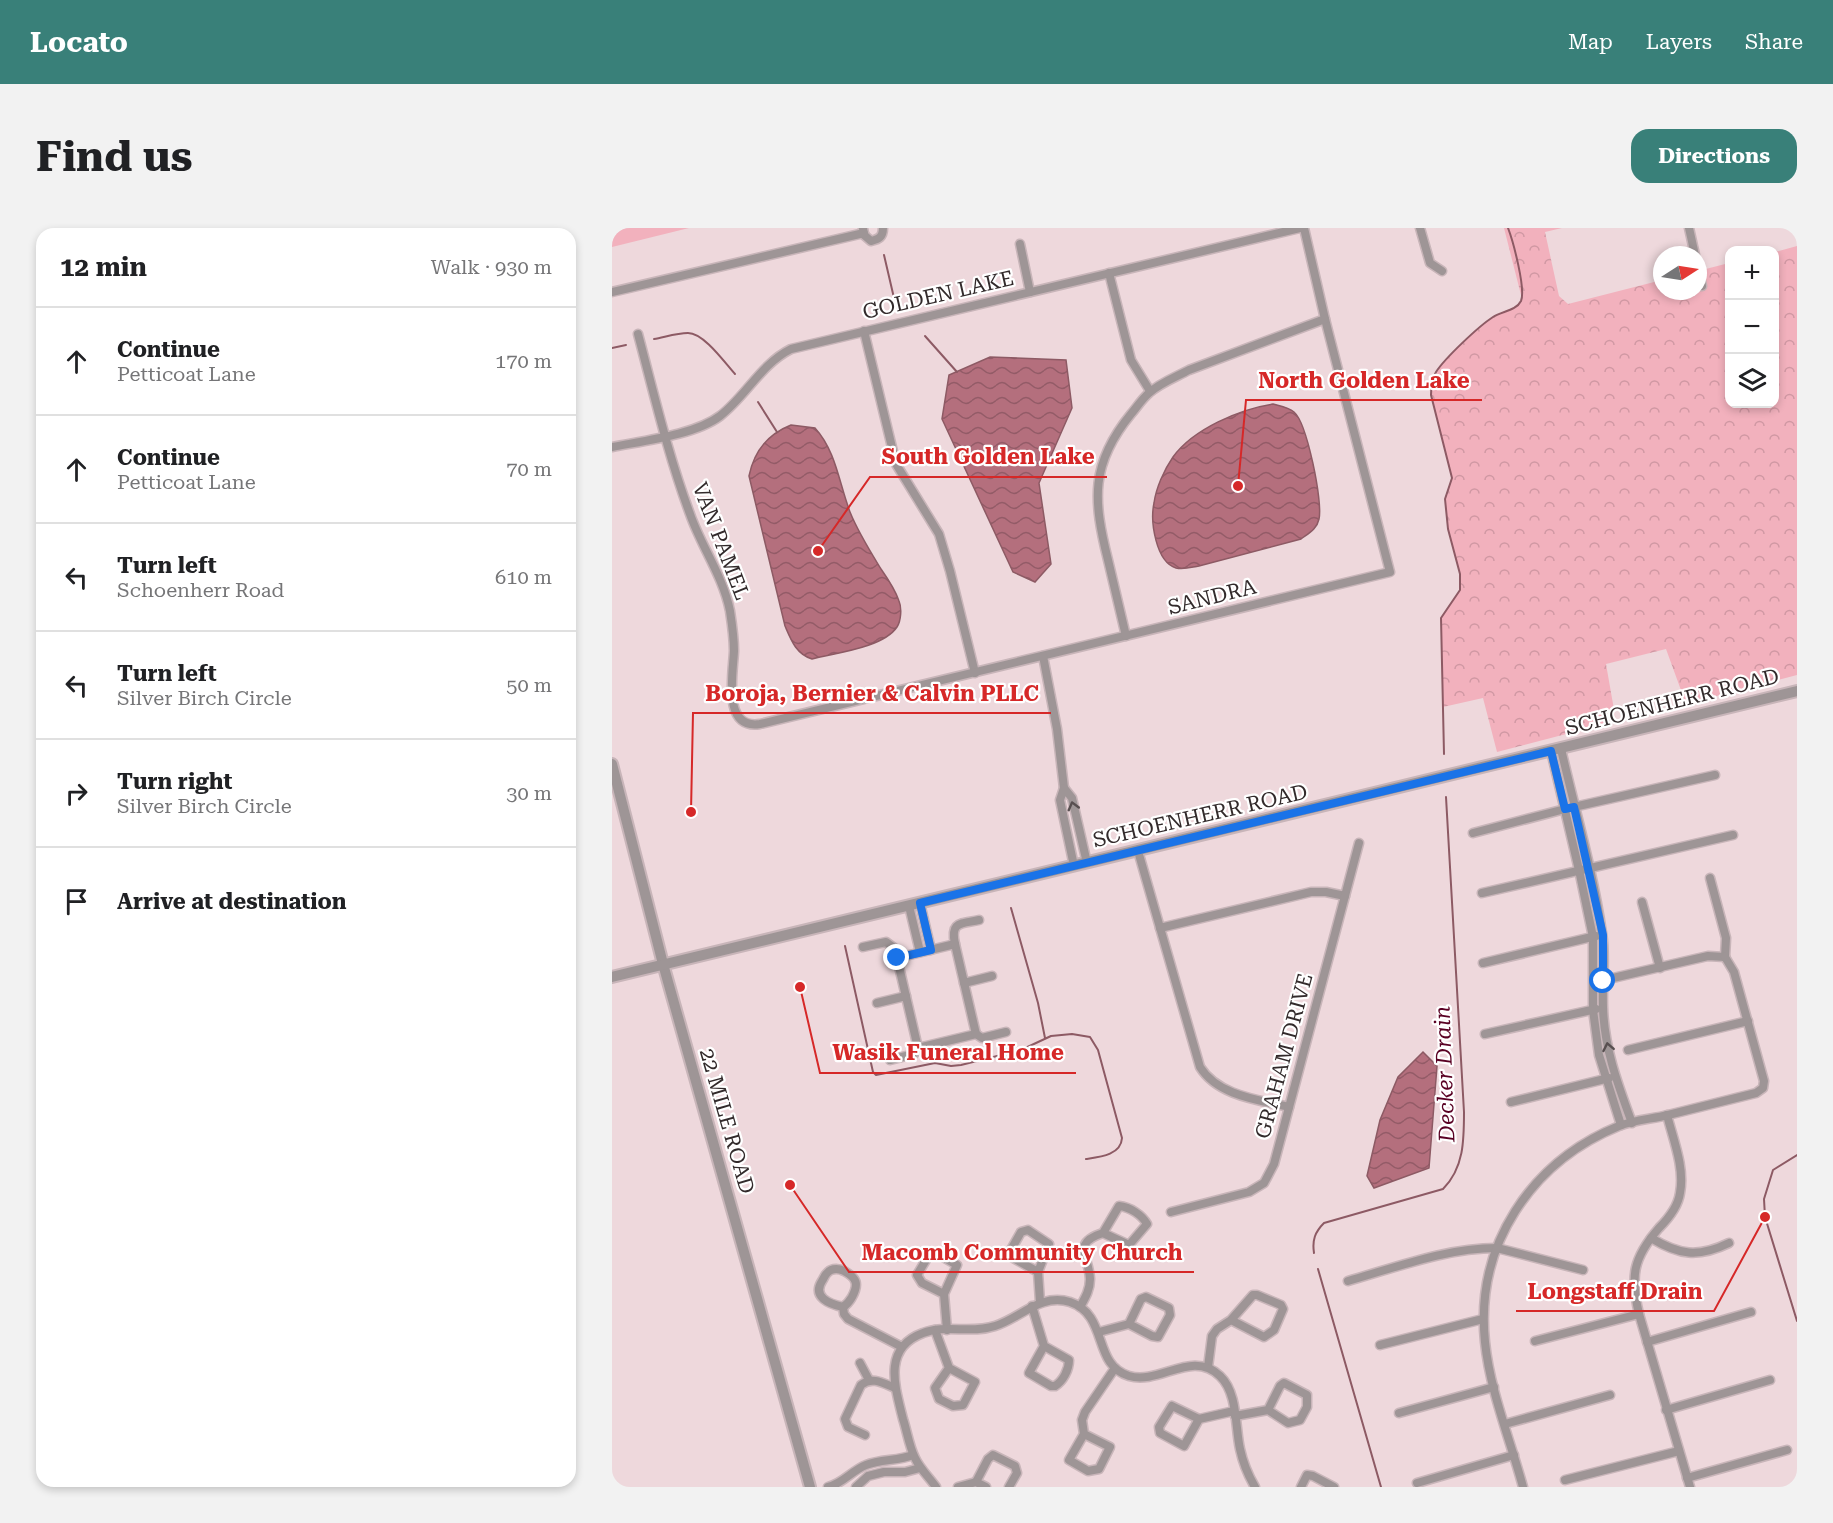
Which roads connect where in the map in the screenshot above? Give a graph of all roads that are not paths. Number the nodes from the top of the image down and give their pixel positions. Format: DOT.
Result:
graph roads {
  1 [pos="883,228"];
  2 [pos="1302,228"];
  3 [pos="1420,228"];
  4 [pos="1689,228"];
  5 [pos="864,230"];
  6 [pos="1020,244"];
  7 [pos="1693,246"];
  8 [pos="1442,271"];
  9 [pos="1109,273"];
  10 [pos="612,292"];
  11 [pos="1030,292"];
  12 [pos="1325,319"];
  13 [pos="864,331"];
  14 [pos="638,334"];
  15 [pos="1150,391"];
  16 [pos="664,436"];
  17 [pos="612,447"];
  18 [pos="1126,636"];
  19 [pos="1043,656"];
  20 [pos="975,673"];
  21 [pos="1797,691"];
  22 [pos="1556,750"];
  23 [pos="612,764"];
  24 [pos="1714,775"];
  25 [pos="1064,788"];
  26 [pos="1574,807"];
  27 [pos="1565,809"];
  28 [pos="1473,833"];
  29 [pos="1733,835"];
  30 [pos="1359,843"];
  31 [pos="1138,851"];
  32 [pos="1087,863"];
  33 [pos="1074,866"];
  34 [pos="1589,868"];
  35 [pos="1579,870"];
  36 [pos="1710,878"];
  37 [pos="1482,893"];
  38 [pos="1345,896"];
  39 [pos="1642,902"];
  40 [pos="915,904"];
  41 [pos="979,920"];
  42 [pos="1160,928"];
  43 [pos="1603,935"];
  44 [pos="1593,937"];
  45 [pos="955,944"];
  46 [pos="863,947"];
  47 [pos="931,950"];
  48 [pos="920,952"];
  49 [pos="1725,957"];
  50 [pos="897,958"];
  51 [pos="1483,963"];
  52 [pos="663,964"];
  53 [pos="1660,968"];
  54 [pos="992,976"];
  55 [pos="612,977"];
  56 [pos="1603,981"];
  57 [pos="964,983"];
  58 [pos="1593,983"];
  59 [pos="906,996"];
  60 [pos="877,1003"];
  61 [pos="1598,1009"];
  62 [pos="1748,1021"];
  63 [pos="1006,1032"];
  64 [pos="976,1034"];
  65 [pos="1485,1034"];
  66 [pos="918,1048"];
  67 [pos="1628,1050"];
  68 [pos="890,1060"];
  69 [pos="1615,1077"];
  70 [pos="1605,1079"];
  71 [pos="1511,1102"];
  72 [pos="1289,1107"];
  73 [pos="1667,1115"];
  74 [pos="1632,1123"];
  75 [pos="1621,1125"];
  76 [pos="1172,1212"];
  77 [pos="1103,1233"];
  78 [pos="1651,1238"];
  79 [pos="1729,1243"];
  80 [pos="1497,1248"];
  81 [pos="1583,1270"];
  82 [pos="1038,1272"];
  83 [pos="1348,1281"];
  84 [pos="944,1294"];
  85 [pos="1036,1304"];
  86 [pos="843,1307"];
  87 [pos="1080,1307"];
  88 [pos="1751,1312"];
  89 [pos="1639,1314"];
  90 [pos="1483,1319"];
  91 [pos="1231,1320"];
  92 [pos="1129,1324"];
  93 [pos="935,1330"];
  94 [pos="947,1330"];
  95 [pos="1099,1332"];
  96 [pos="1535,1341"];
  97 [pos="1647,1342"];
  98 [pos="1380,1345"];
  99 [pos="1044,1346"];
  100 [pos="902,1347"];
  101 [pos="860,1364"];
  102 [pos="1208,1367"];
  103 [pos="948,1368"];
  104 [pos="1115,1368"];
  105 [pos="869,1380"];
  106 [pos="1770,1380"];
  107 [pos="1494,1387"];
  108 [pos="895,1388"];
  109 [pos="1610,1395"];
  110 [pos="1268,1410"];
  111 [pos="1666,1410"];
  112 [pos="1399,1413"];
  113 [pos="1234,1414"];
  114 [pos="1199,1419"];
  115 [pos="1505,1424"];
  116 [pos="1084,1434"];
  117 [pos="865,1435"];
  118 [pos="1787,1450"];
  119 [pos="1679,1451"];
  120 [pos="913,1455"];
  121 [pos="1514,1455"];
  122 [pos="864,1466"];
  123 [pos="920,1468"];
  124 [pos="868,1476"];
  125 [pos="1565,1480"];
  126 [pos="976,1482"];
  127 [pos="1689,1482"];
  128 [pos="1417,1483"];
  129 [pos="810,1487"];
  130 [pos="828,1487"];
  131 [pos="856,1487"];
  132 [pos="936,1487"];
  133 [pos="958,1487"];
  134 [pos="986,1487"];
  135 [pos="1009,1487"];
  136 [pos="1256,1487"];
  137 [pos="1301,1487"];
  138 [pos="1334,1487"];
  139 [pos="1523,1487"];
  1 -- 5 [label="street"];
  2 -- 9 [label="street, GOLDEN LAKE"];
  2 -- 12 [label="street"];
  3 -- 8 [label="street"];
  4 -- 7 [label="street"];
  5 -- 10 [label="street"];
  6 -- 11 [label="street"];
  9 -- 11 [label="street, GOLDEN LAKE"];
  9 -- 15 [label="street"];
  11 -- 13 [label="street, GOLDEN LAKE"];
  12 -- 15 [label="street"];
  12 -- 18 [label="street, SANDRA"];
  13 -- 16 [label="street, GOLDEN LAKE"];
  13 -- 20 [label="street"];
  14 -- 16 [label="street, VAN PAMEL"];
  15 -- 18 [label="street"];
  16 -- 17 [label="street, GOLDEN LAKE"];
  16 -- 20 [label="street, VAN PAMEL"];
  18 -- 19 [label="street, SANDRA"];
  19 -- 20 [label="street, SANDRA"];
  19 -- 25 [label="street"];
  21 -- 22 [label="street, SCHOENHERR ROAD"];
  22 -- 26 [label="street"];
  22 -- 27 [label="street"];
  22 -- 31 [label="street, SCHOENHERR ROAD"];
  23 -- 52 [label="street, 22 MILE ROAD"];
  24 -- 26 [label="street"];
  32 -- 25 [label="street, one-way"];
  25 -- 33 [label="street"];
  26 -- 27 [label="street"];
  26 -- 34 [label="street"];
  27 -- 28 [label="street"];
  27 -- 35 [label="street"];
  29 -- 34 [label="street"];
  30 -- 38 [label="street, GRAHAM DRIVE"];
  31 -- 32 [label="street, SCHOENHERR ROAD"];
  31 -- 42 [label="street"];
  32 -- 33 [label="street, SCHOENHERR ROAD"];
  33 -- 40 [label="street, SCHOENHERR ROAD"];
  34 -- 35 [label="street"];
  34 -- 43 [label="street"];
  35 -- 37 [label="street"];
  35 -- 44 [label="street"];
  36 -- 49 [label="street"];
  38 -- 42 [label="street"];
  38 -- 72 [label="street, GRAHAM DRIVE"];
  39 -- 53 [label="street"];
  40 -- 47 [label="street"];
  40 -- 48 [label="street"];
  40 -- 52 [label="street, SCHOENHERR ROAD"];
  41 -- 45 [label="street"];
  42 -- 72 [label="street"];
  43 -- 44 [label="street"];
  43 -- 56 [label="street"];
  44 -- 51 [label="street"];
  44 -- 58 [label="street"];
  45 -- 47 [label="street"];
  45 -- 57 [label="street"];
  46 -- 50 [label="street"];
  47 -- 48 [label="street"];
  48 -- 50 [label="street"];
  49 -- 53 [label="street"];
  49 -- 62 [label="street"];
  50 -- 59 [label="street"];
  52 -- 55 [label="street, SCHOENHERR ROAD"];
  52 -- 129 [label="street, 22 MILE ROAD"];
  53 -- 56 [label="street"];
  54 -- 57 [label="street"];
  56 -- 58 [label="street"];
  56 -- 61 [label="street"];
  57 -- 64 [label="street"];
  58 -- 61 [label="street"];
  59 -- 60 [label="street"];
  59 -- 66 [label="street"];
  61 -- 65 [label="street"];
  69 -- 61 [label="street, one-way"];
  61 -- 70 [label="street"];
  62 -- 67 [label="street"];
  62 -- 73 [label="street"];
  63 -- 64 [label="street"];
  64 -- 66 [label="street"];
  66 -- 68 [label="street"];
  69 -- 70 [label="street"];
  69 -- 74 [label="street"];
  70 -- 71 [label="street"];
  70 -- 75 [label="street"];
  72 -- 76 [label="street, GRAHAM DRIVE"];
  73 -- 74 [label="street"];
  73 -- 78 [label="street"];
  74 -- 75 [label="street"];
  75 -- 80 [label="street"];
  77 -- 77 [label="street"];
  77 -- 87 [label="street"];
  78 -- 79 [label="street"];
  78 -- 89 [label="street"];
  80 -- 81 [label="street"];
  80 -- 83 [label="street"];
  80 -- 90 [label="street"];
  82 -- 82 [label="street"];
  82 -- 85 [label="street"];
  84 -- 84 [label="street"];
  84 -- 94 [label="street"];
  85 -- 87 [label="street"];
  85 -- 94 [label="street"];
  85 -- 99 [label="street"];
  86 -- 86 [label="street"];
  86 -- 100 [label="street"];
  87 -- 95 [label="street"];
  88 -- 97 [label="street"];
  89 -- 96 [label="street"];
  89 -- 97 [label="street"];
  90 -- 98 [label="street"];
  90 -- 107 [label="street"];
  91 -- 91 [label="street"];
  91 -- 102 [label="street"];
  92 -- 92 [label="street"];
  92 -- 95 [label="street"];
  93 -- 94 [label="street"];
  93 -- 100 [label="street"];
  93 -- 103 [label="street"];
  95 -- 104 [label="street"];
  97 -- 111 [label="street"];
  99 -- 99 [label="street"];
  100 -- 108 [label="street"];
  101 -- 105 [label="street"];
  102 -- 104 [label="street"];
  102 -- 113 [label="street"];
  103 -- 103 [label="street"];
  104 -- 116 [label="street"];
  105 -- 108 [label="street"];
  105 -- 117 [label="street"];
  106 -- 111 [label="street"];
  107 -- 112 [label="street"];
  107 -- 115 [label="street"];
  108 -- 120 [label="street"];
  109 -- 115 [label="street"];
  110 -- 110 [label="street"];
  110 -- 113 [label="street"];
  111 -- 119 [label="street"];
  113 -- 114 [label="street"];
  113 -- 136 [label="street"];
  114 -- 114 [label="street"];
  115 -- 121 [label="street"];
  116 -- 116 [label="street"];
  118 -- 127 [label="street"];
  119 -- 125 [label="street"];
  119 -- 127 [label="street"];
  120 -- 122 [label="street"];
  120 -- 123 [label="street"];
  121 -- 128 [label="street"];
  121 -- 139 [label="street"];
  122 -- 124 [label="street"];
  122 -- 130 [label="street"];
  123 -- 124 [label="street"];
  123 -- 132 [label="street"];
  124 -- 131 [label="street"];
  126 -- 133 [label="street"];
  126 -- 134 [label="street"];
  126 -- 135 [label="street"];
  137 -- 138 [label="street"];
}
